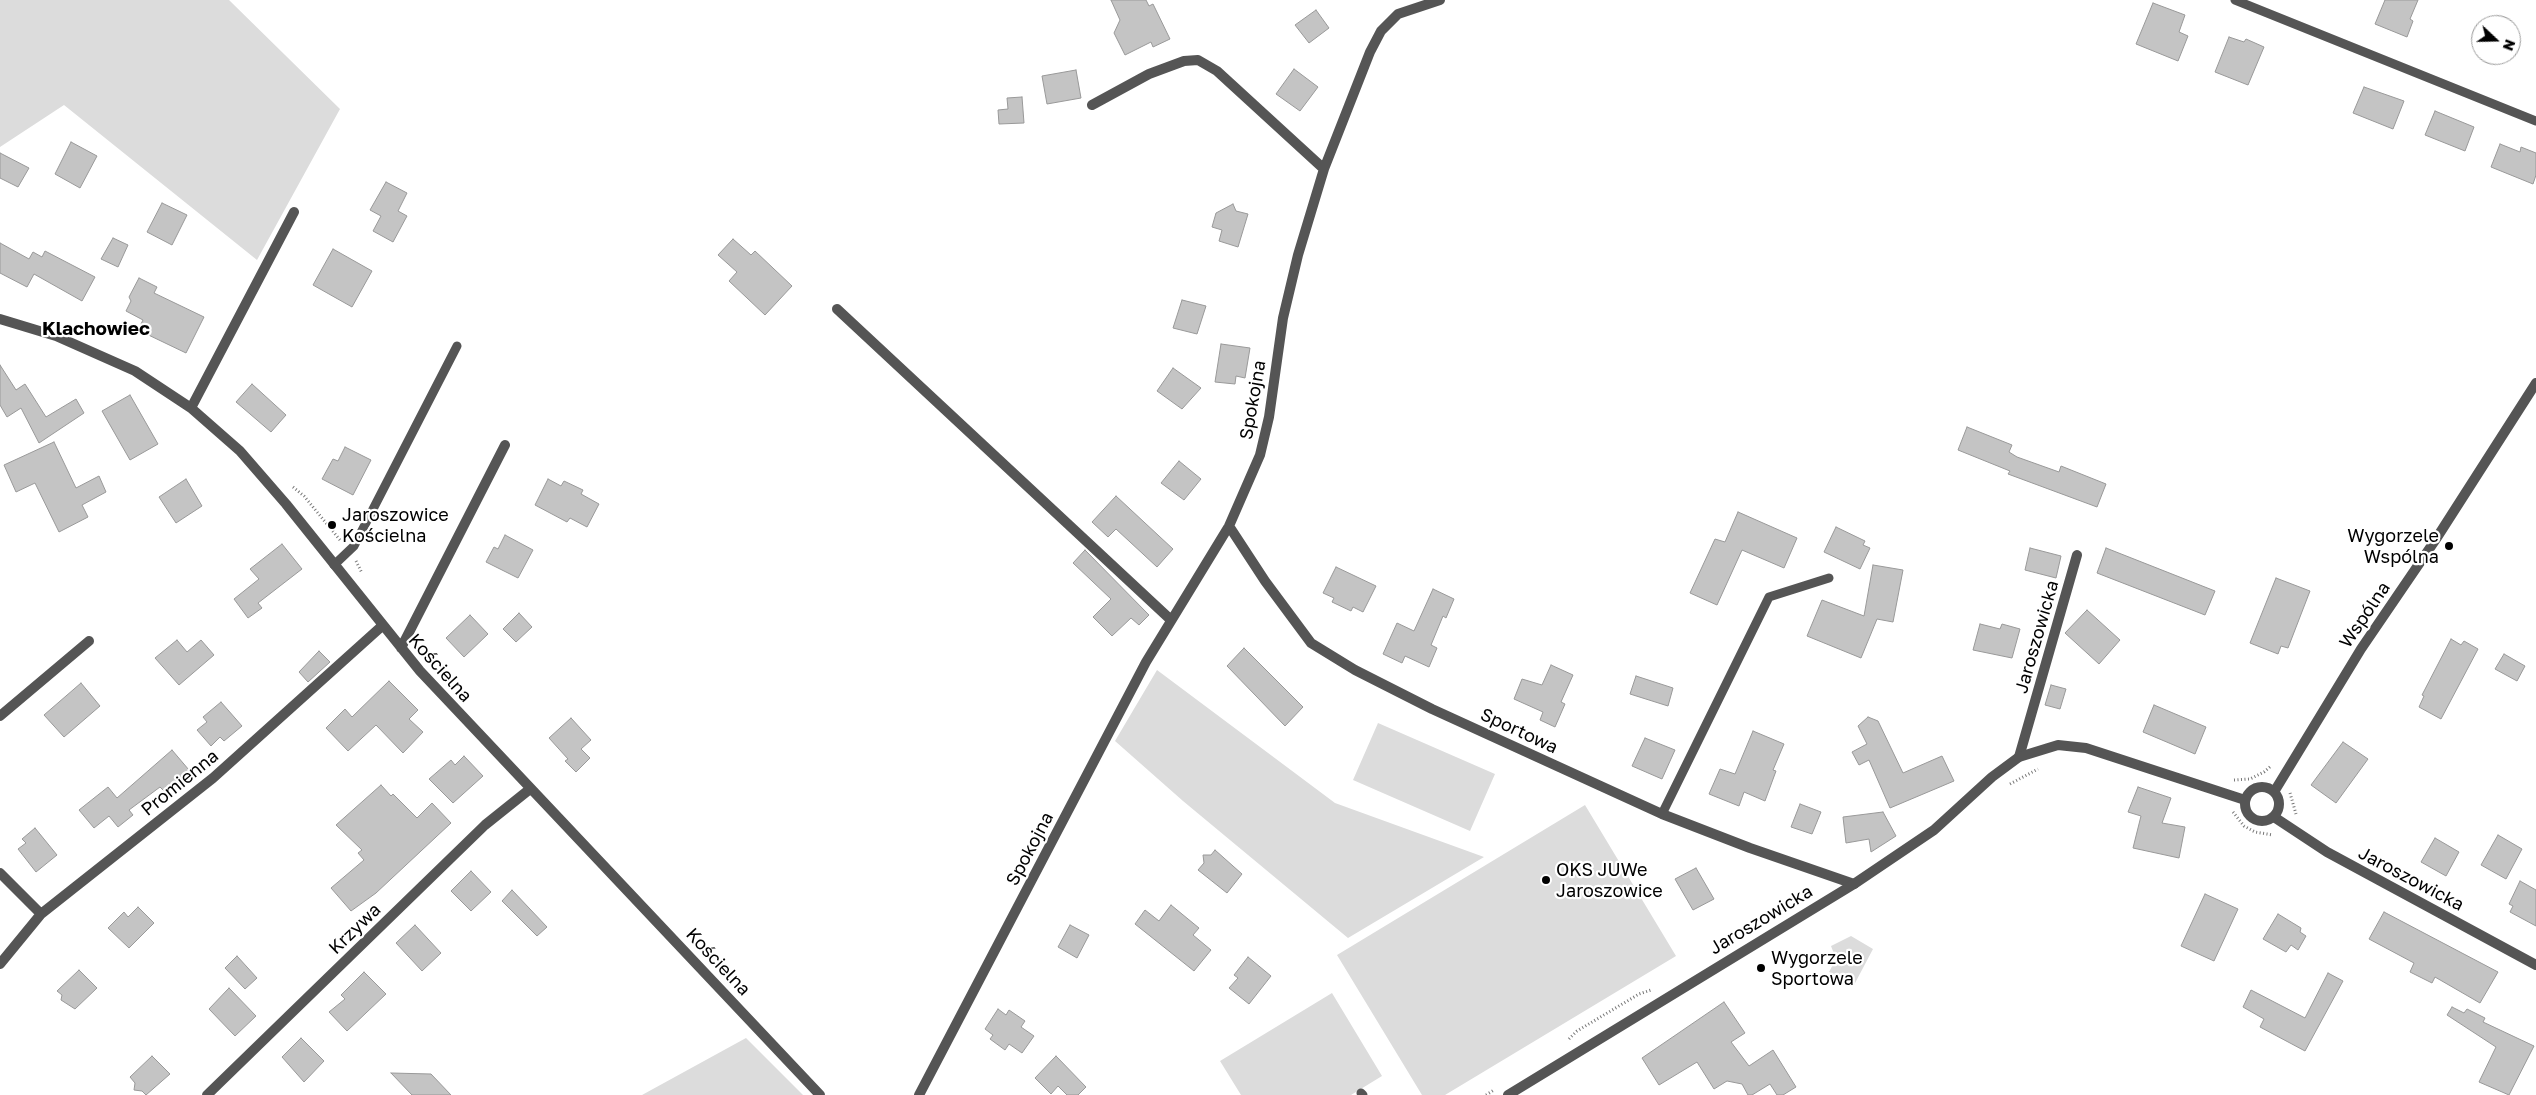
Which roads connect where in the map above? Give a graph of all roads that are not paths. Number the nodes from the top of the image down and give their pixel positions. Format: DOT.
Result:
graph roads {
  1 [pos="1440,0"];
  2 [pos="2235,0"];
  3 [pos="1092,105"];
  4 [pos="2536,121"];
  5 [pos="1324,169"];
  6 [pos="294,212"];
  7 [pos="838,309"];
  8 [pos="0,319"];
  9 [pos="457,346"];
  10 [pos="2536,383"];
  11 [pos="191,408"];
  12 [pos="505,445"];
  13 [pos="1229,526"];
  14 [pos="2077,555"];
  15 [pos="334,566"];
  16 [pos="1829,578"];
  17 [pos="1171,620"];
  18 [pos="382,626"];
  19 [pos="89,641"];
  20 [pos="401,648"];
  21 [pos="0,716"];
  22 [pos="2020,758"];
  23 [pos="530,789"];
  24 [pos="2274,792"];
  25 [pos="2245,800"];
  26 [pos="1662,814"];
  27 [pos="2274,817"];
  28 [pos="0,873"];
  29 [pos="1854,884"];
  30 [pos="41,914"];
  31 [pos="0,964"];
  32 [pos="2536,965"];
  33 [pos="207,1095"];
  34 [pos="820,1095"];
  35 [pos="919,1095"];
  36 [pos="1508,1095"];
  1 -- 5 [label="street, Spokojna"];
  2 -- 4 [label="lane"];
  3 -- 5 [label="street"];
  5 -- 13 [label="street, Spokojna"];
  6 -- 11 [label="street"];
  7 -- 17 [label="street"];
  8 -- 11 [label="street, Kościelna"];
  9 -- 15 [label="lane"];
  10 -- 24 [label="street, Wspólna"];
  11 -- 15 [label="street, Kościelna"];
  12 -- 20 [label="street"];
  13 -- 17 [label="street, Spokojna"];
  13 -- 26 [label="street, Sportowa"];
  14 -- 22 [label="street, Jaroszowicka"];
  15 -- 18 [label="street, Kościelna"];
  16 -- 26 [label="lane"];
  17 -- 35 [label="street, Spokojna"];
  18 -- 20 [label="street, Kościelna"];
  18 -- 30 [label="street, Promienna"];
  19 -- 21 [label="street"];
  20 -- 23 [label="street, Kościelna"];
  22 -- 25 [label="street, Jaroszowicka"];
  22 -- 29 [label="street, Jaroszowicka"];
  23 -- 33 [label="street, Krzywa"];
  23 -- 34 [label="street, Kościelna"];
  24 -- 25 [label="street"];
  24 -- 27 [label="street"];
  25 -- 27 [label="street"];
  26 -- 29 [label="street, Sportowa"];
  27 -- 32 [label="street, Jaroszowicka"];
  28 -- 30 [label="street"];
  29 -- 36 [label="street, Jaroszowicka"];
  30 -- 31 [label="street, Promienna"];
}
